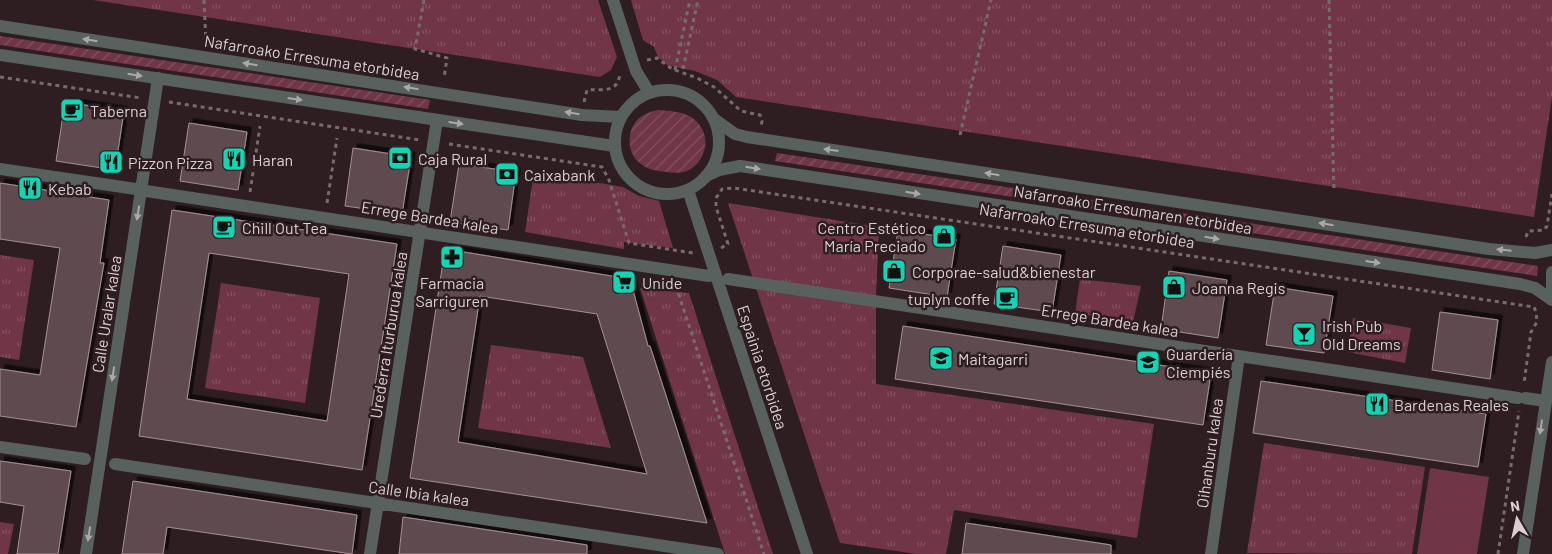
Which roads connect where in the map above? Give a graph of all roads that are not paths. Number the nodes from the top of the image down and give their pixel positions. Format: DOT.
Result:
graph roads {
  1 [pos="613,0"];
  2 [pos="0,26"];
  3 [pos="0,55"];
  4 [pos="158,78"];
  5 [pos="649,92"];
  6 [pos="620,117"];
  7 [pos="714,119"];
  8 [pos="437,120"];
  9 [pos="614,146"];
  10 [pos="0,169"];
  11 [pos="706,176"];
  12 [pos="688,190"];
  13 [pos="420,232"];
  14 [pos="1552,250"];
  15 [pos="1552,272"];
  16 [pos="709,276"];
  17 [pos="728,279"];
  18 [pos="1552,292"];
  19 [pos="1552,300"];
  20 [pos="1239,356"];
  21 [pos="1552,362"];
  22 [pos="1539,400"];
  23 [pos="0,447"];
  24 [pos="85,460"];
  25 [pos="115,464"];
  26 [pos="378,503"];
  27 [pos="86,554"];
  28 [pos="370,554"];
  29 [pos="718,554"];
  30 [pos="807,554"];
  31 [pos="1211,554"];
  32 [pos="1523,554"];
  1 -- 5 [label="street"];
  6 -- 2 [label="street, Nafarroako Erresuma etorbidea, one-way"];
  3 -- 4 [label="street, one-way"];
  4 -- 8 [label="street, one-way"];
  4 -- 27 [label="street, Calle Uralar kalea, one-way"];
  5 -- 6 [label="street"];
  5 -- 7 [label="street"];
  6 -- 9 [label="street"];
  7 -- 11 [label="street"];
  14 -- 7 [label="street, Nafarroako Erresumaren etorbidea, one-way"];
  8 -- 9 [label="street, one-way"];
  8 -- 13 [label="street, Urederra Iturburua kalea"];
  9 -- 12 [label="street"];
  10 -- 13 [label="street, Errege Bardea kalea"];
  11 -- 12 [label="street"];
  11 -- 19 [label="street, Nafarroako Erresumaren etorbidea, one-way"];
  12 -- 30 [label="street, Espainia etorbidea"];
  13 -- 16 [label="street, Errege Bardea kalea"];
  13 -- 26 [label="street, Urederra Iturburua kalea"];
  15 -- 18 [label="street"];
  17 -- 20 [label="street, Errege Bardea kalea"];
  20 -- 22 [label="street, Errege Bardea kalea"];
  20 -- 31 [label="street, Oihanburu kalea"];
  21 -- 32 [label="street, one-way"];
  23 -- 24 [label="street"];
  25 -- 26 [label="street, Calle Ibia kalea"];
  26 -- 28 [label="street, Urederra Iturburua kalea"];
  26 -- 29 [label="street, Calle Ibia kalea"];
}
